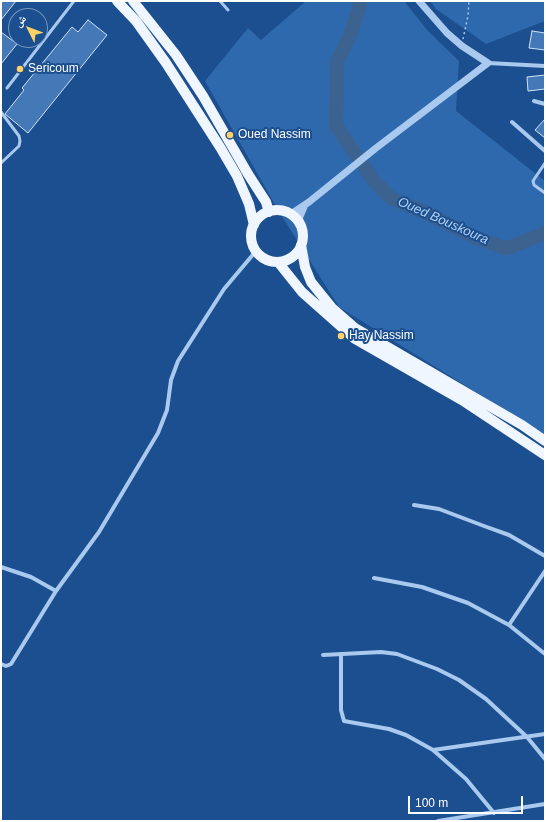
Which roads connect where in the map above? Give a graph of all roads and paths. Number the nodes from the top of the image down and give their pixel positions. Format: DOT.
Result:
graph roads {
  1 [pos="74,1"];
  2 [pos="117,1"];
  3 [pos="133,1"];
  4 [pos="220,1"];
  5 [pos="419,1"];
  6 [pos="469,1"];
  7 [pos="228,10"];
  8 [pos="462,46"];
  9 [pos="488,63"];
  10 [pos="545,66"];
  11 [pos="7,88"];
  12 [pos="534,101"];
  13 [pos="545,104"];
  14 [pos="1,112"];
  15 [pos="512,122"];
  16 [pos="545,151"];
  17 [pos="1,163"];
  18 [pos="545,163"];
  19 [pos="545,193"];
  20 [pos="269,212"];
  21 [pos="294,218"];
  22 [pos="254,225"];
  23 [pos="301,245"];
  24 [pos="256,251"];
  25 [pos="278,262"];
  26 [pos="545,441"];
  27 [pos="545,455"];
  28 [pos="414,505"];
  29 [pos="545,556"];
  30 [pos="1,567"];
  31 [pos="545,571"];
  32 [pos="374,578"];
  33 [pos="56,591"];
  34 [pos="509,625"];
  35 [pos="341,654"];
  36 [pos="545,654"];
  37 [pos="323,656"];
  38 [pos="1,664"];
  39 [pos="545,734"];
  40 [pos="527,736"];
  41 [pos="433,750"];
  42 [pos="545,759"];
  43 [pos="545,804"];
  44 [pos="494,813"];
  45 [pos="438,821"];
  1 -- 11 [label="lane"];
  2 -- 22 [label="main road"];
  3 -- 20 [label="main road"];
  4 -- 7 [label="lane"];
  5 -- 8 [label="street"];
  6 -- 8 [label="path"];
  8 -- 9 [label="street"];
  9 -- 10 [label="street"];
  9 -- 21 [label="street"];
  12 -- 13 [label="street"];
  14 -- 17 [label="lane"];
  15 -- 16 [label="street"];
  18 -- 19 [label="lane"];
  20 -- 21 [label="main road"];
  20 -- 22 [label="main road"];
  21 -- 23 [label="main road"];
  22 -- 24 [label="main road"];
  23 -- 25 [label="main road"];
  23 -- 26 [label="main road"];
  24 -- 25 [label="main road"];
  24 -- 33 [label="street"];
  25 -- 27 [label="main road"];
  28 -- 29 [label="street"];
  30 -- 33 [label="street"];
  31 -- 34 [label="street"];
  32 -- 34 [label="street"];
  33 -- 38 [label="street"];
  34 -- 36 [label="street"];
  35 -- 37 [label="street"];
  35 -- 40 [label="street"];
  35 -- 41 [label="street"];
  39 -- 40 [label="street"];
  40 -- 41 [label="street"];
  40 -- 42 [label="street"];
  41 -- 44 [label="street"];
  43 -- 44 [label="street"];
  44 -- 45 [label="street"];
}
